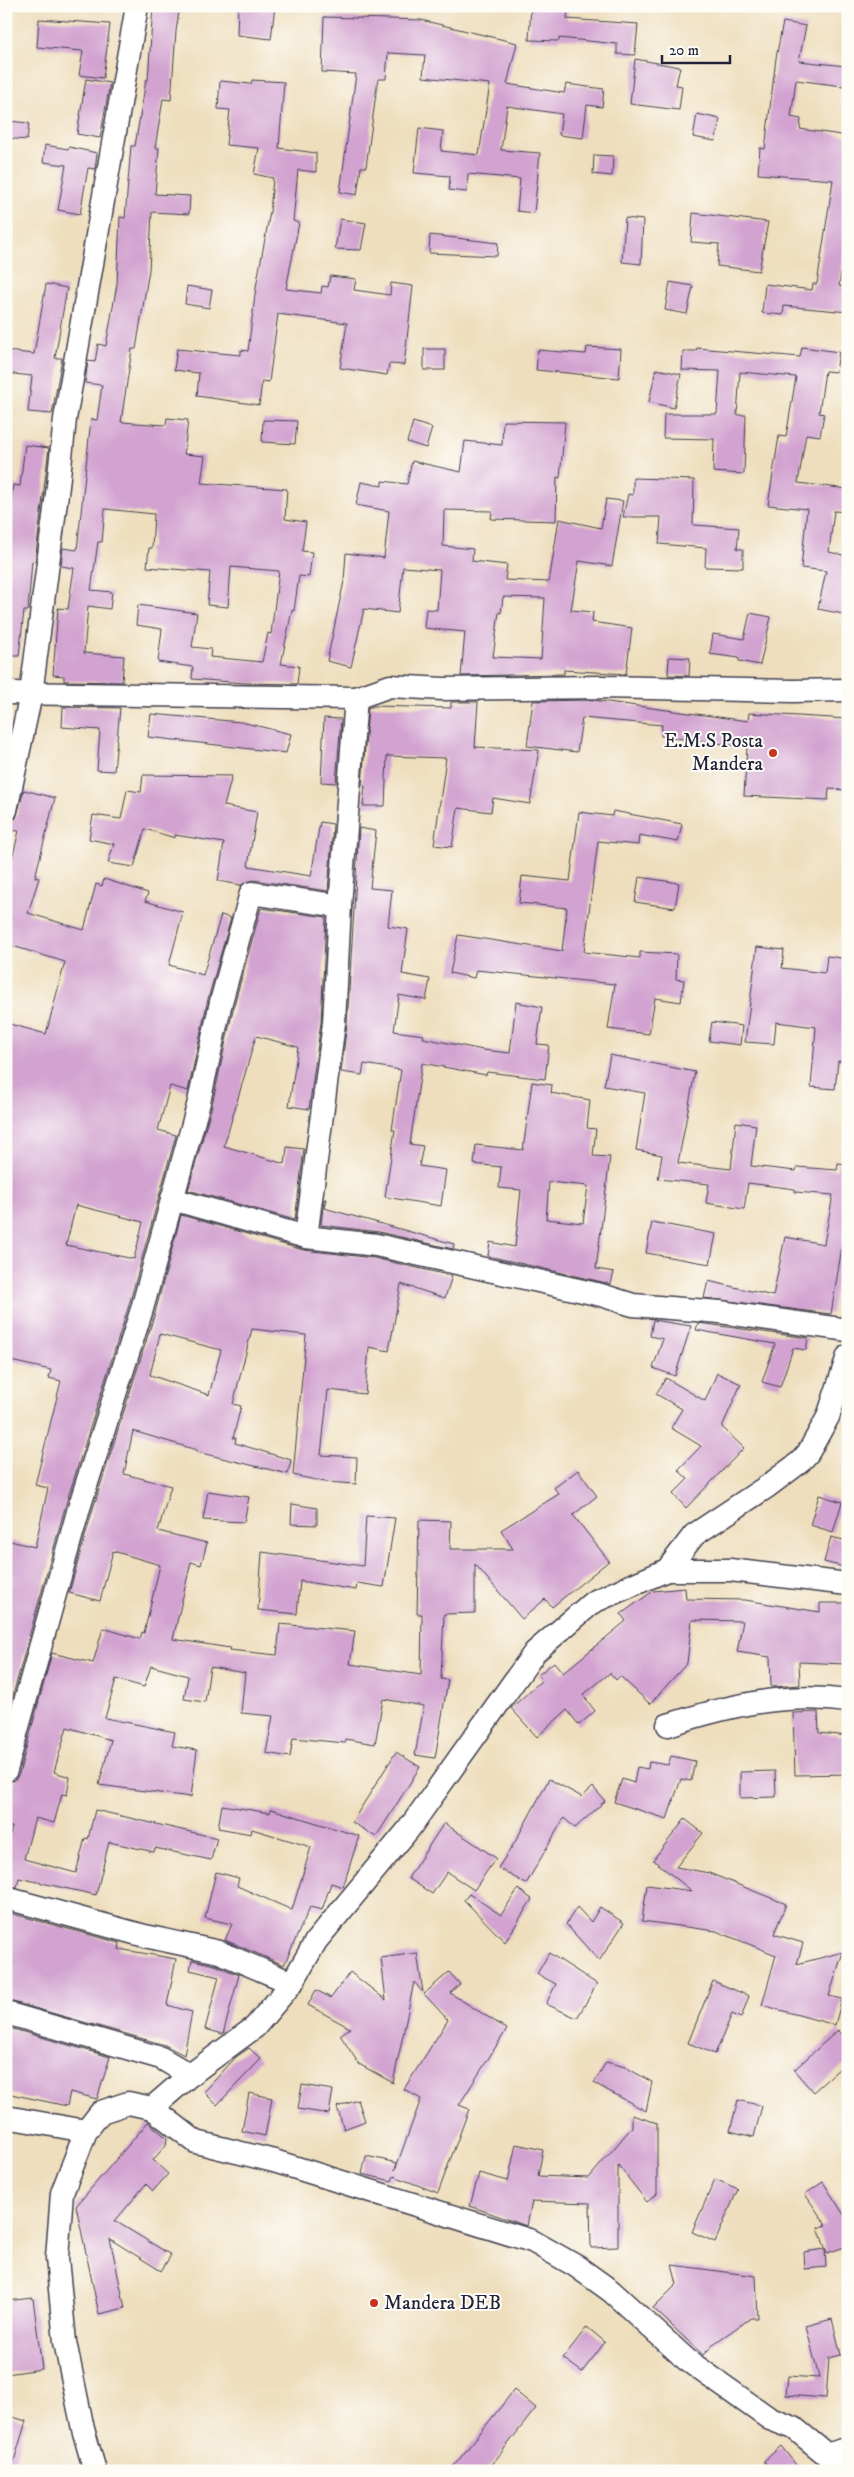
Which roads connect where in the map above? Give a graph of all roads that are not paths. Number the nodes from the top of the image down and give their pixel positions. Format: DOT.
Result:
graph roads {
  1 [pos="137,6"];
  2 [pos="848,690"];
  3 [pos="6,693"];
  4 [pos="31,694"];
  5 [pos="356,698"];
  6 [pos="6,810"];
  7 [pos="340,906"];
  8 [pos="172,1199"];
  9 [pos="306,1238"];
  10 [pos="848,1330"];
  11 [pos="848,1356"];
  12 [pos="667,1570"];
  13 [pos="848,1584"];
  14 [pos="848,1701"];
  15 [pos="668,1725"];
  16 [pos="6,1770"];
  17 [pos="6,1898"];
  18 [pos="292,1983"];
  19 [pos="6,2014"];
  20 [pos="190,2075"];
  21 [pos="152,2108"];
  22 [pos="6,2117"];
  23 [pos="86,2131"];
  24 [pos="837,2458"];
  25 [pos="95,2471"];
  1 -- 4 [label="street"];
  2 -- 5 [label="street"];
  3 -- 4 [label="street"];
  4 -- 5 [label="street"];
  4 -- 6 [label="street"];
  5 -- 7 [label="street"];
  7 -- 8 [label="street"];
  7 -- 9 [label="street"];
  8 -- 9 [label="street"];
  8 -- 16 [label="street"];
  9 -- 10 [label="street"];
  11 -- 12 [label="street"];
  12 -- 13 [label="street"];
  12 -- 18 [label="street"];
  14 -- 15 [label="street"];
  17 -- 18 [label="street"];
  18 -- 20 [label="street"];
  19 -- 20 [label="street"];
  20 -- 21 [label="street"];
  21 -- 23 [label="street"];
  21 -- 24 [label="street"];
  22 -- 23 [label="street"];
  23 -- 25 [label="street"];
}
